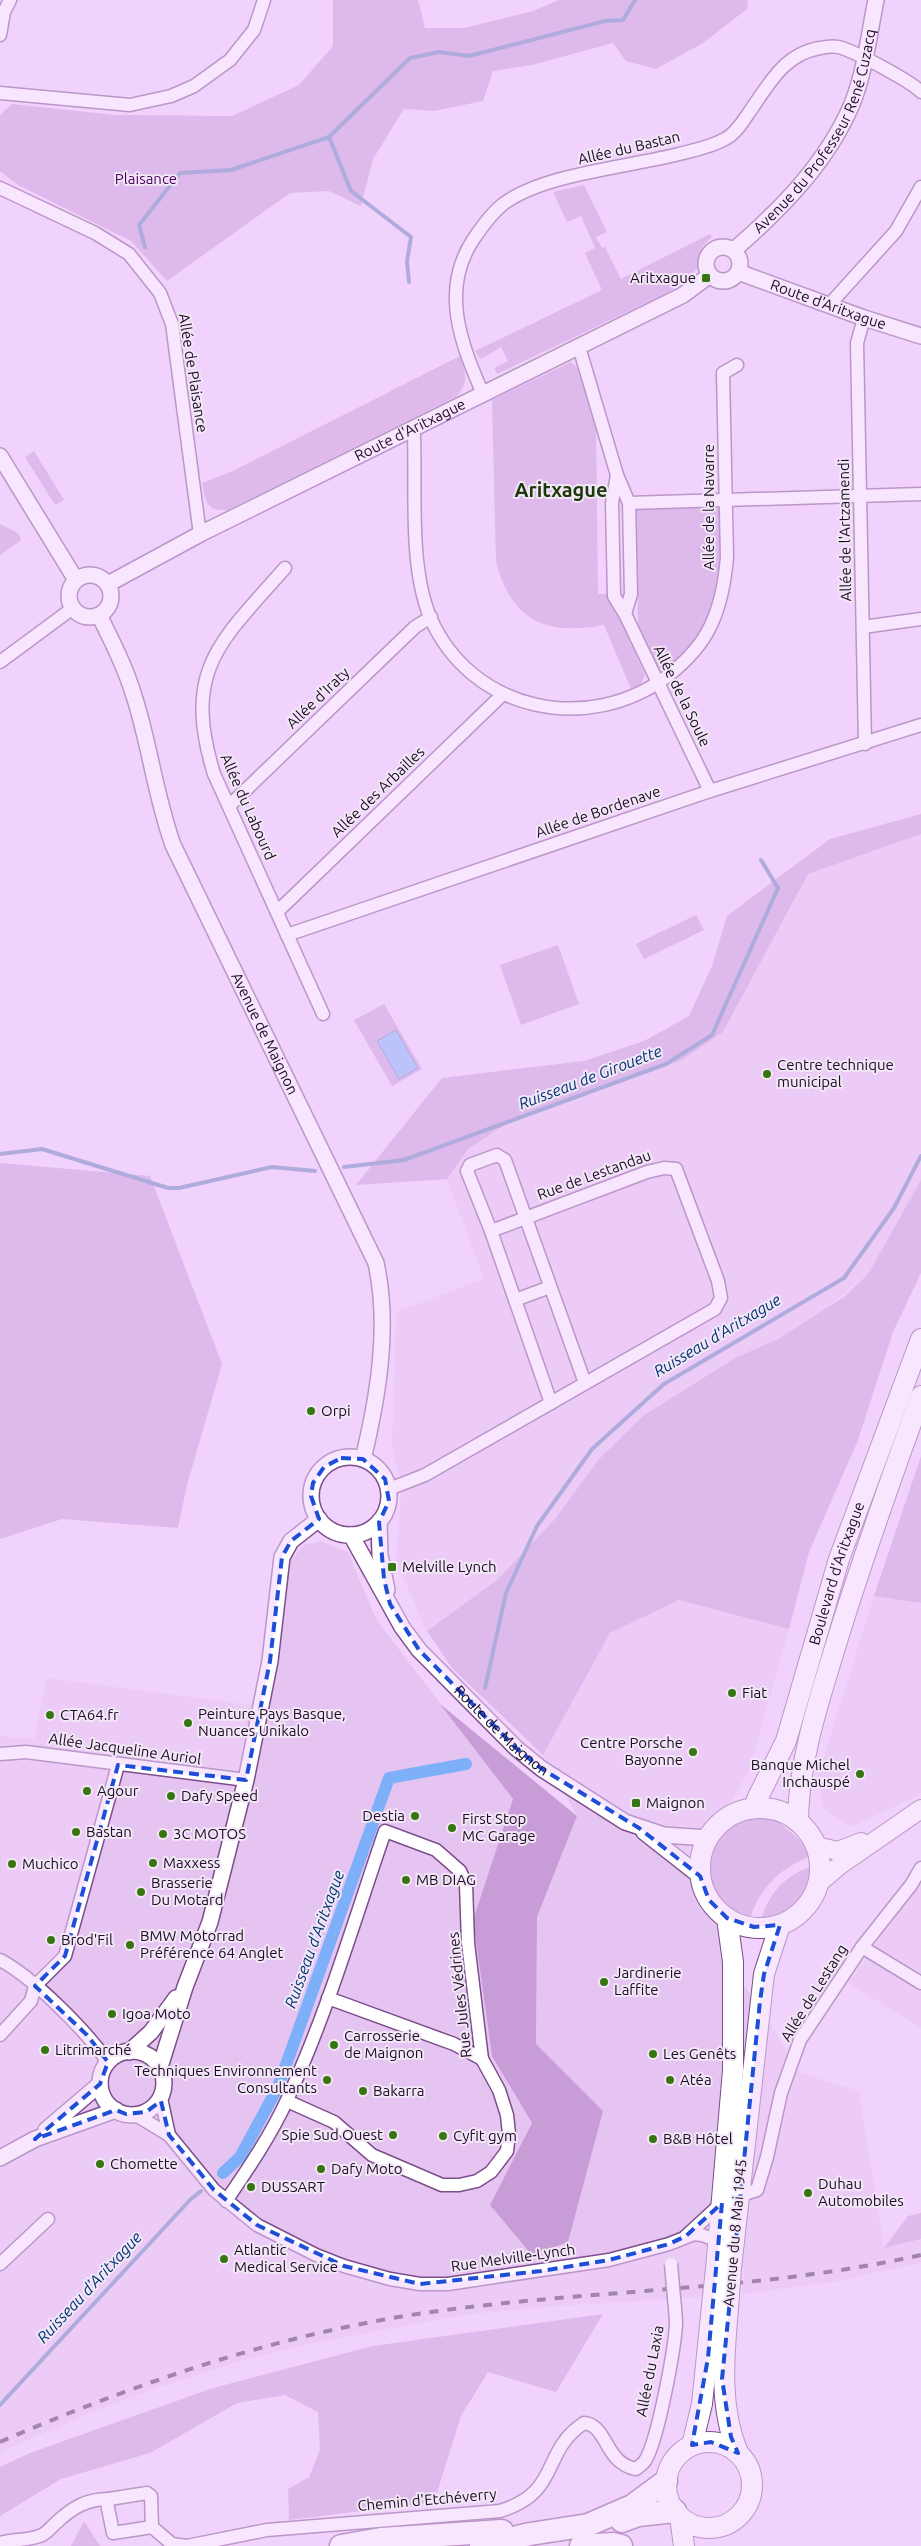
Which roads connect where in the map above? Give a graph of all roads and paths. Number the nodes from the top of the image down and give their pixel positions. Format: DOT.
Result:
graph roads {
  1 [pos="10,0"];
  2 [pos="264,0"];
  3 [pos="876,0"];
  4 [pos="0,35"];
  5 [pos="864,59"];
  6 [pos="921,92"];
  7 [pos="0,93"];
  8 [pos="921,187"];
  9 [pos="0,188"];
  10 [pos="734,250"];
  11 [pos="738,272"];
  12 [pos="710,275"];
  13 [pos="830,304"];
  14 [pos="864,318"];
  15 [pos="921,336"];
  16 [pos="579,347"];
  17 [pos="737,365"];
  18 [pos="483,394"];
  19 [pos="412,429"];
  20 [pos="0,456"];
  21 [pos="617,475"];
  22 [pos="921,494"];
  23 [pos="860,496"];
  24 [pos="726,500"];
  25 [pos="629,503"];
  26 [pos="202,533"];
  27 [pos="286,568"];
  28 [pos="76,580"];
  29 [pos="108,584"];
  30 [pos="73,608"];
  31 [pos="625,614"];
  32 [pos="99,615"];
  33 [pos="431,617"];
  34 [pos="921,619"];
  35 [pos="863,627"];
  36 [pos="0,662"];
  37 [pos="658,683"];
  38 [pos="502,695"];
  39 [pos="921,725"];
  40 [pos="865,744"];
  41 [pos="710,792"];
  42 [pos="230,805"];
  43 [pos="277,912"];
  44 [pos="287,935"];
  45 [pos="323,1014"];
  46 [pos="526,1218"];
  47 [pos="490,1231"];
  48 [pos="550,1287"];
  49 [pos="515,1300"];
  50 [pos="921,1339"];
  51 [pos="585,1384"];
  52 [pos="921,1396"];
  53 [pos="551,1403"];
  54 [pos="363,1459"];
  55 [pos="389,1489"];
  56 [pos="319,1519"];
  57 [pos="379,1522"];
  58 [pos="351,1535"];
  59 [pos="390,1604"];
  60 [pos="0,1754"];
  61 [pos="118,1765"];
  62 [pos="246,1780"];
  63 [pos="756,1808"];
  64 [pos="917,1812"];
  65 [pos="798,1820"];
  66 [pos="639,1828"];
  67 [pos="708,1838"];
  68 [pos="816,1846"];
  69 [pos="921,1868"];
  70 [pos="700,1876"];
  71 [pos="819,1883"];
  72 [pos="727,1918"];
  73 [pos="780,1925"];
  74 [pos="862,1947"];
  75 [pos="0,1960"];
  76 [pos="921,1983"];
  77 [pos="35,1986"];
  78 [pos="185,1987"];
  79 [pos="328,1998"];
  80 [pos="0,2035"];
  81 [pos="129,2052"];
  82 [pos="482,2059"];
  83 [pos="108,2062"];
  84 [pos="160,2068"];
  85 [pos="100,2084"];
  86 [pos="161,2098"];
  87 [pos="287,2100"];
  88 [pos="116,2110"];
  89 [pos="136,2115"];
  90 [pos="169,2135"];
  91 [pos="35,2139"];
  92 [pos="0,2158"];
  93 [pos="730,2200"];
  94 [pos="226,2201"];
  95 [pos="48,2220"];
  96 [pos="686,2236"];
  97 [pos="718,2241"];
  98 [pos="669,2244"];
  99 [pos="0,2264"];
  100 [pos="724,2269"];
  101 [pos="721,2296"];
  102 [pos="692,2445"];
  103 [pos="738,2453"];
  104 [pos="636,2469"];
  105 [pos="666,2481"];
  106 [pos="108,2499"];
  107 [pos="678,2514"];
  108 [pos="721,2526"];
  109 [pos="152,2527"];
  110 [pos="530,2534"];
  111 [pos="0,2543"];
  112 [pos="186,2546"];
  113 [pos="341,2546"];
  114 [pos="481,2546"];
  115 [pos="553,2546"];
  116 [pos="581,2546"];
  117 [pos="622,2546"];
  118 [pos="684,2546"];
  119 [pos="712,2546"];
  1 -- 4 [label="street"];
  2 -- 7 [label="street"];
  3 -- 5 [label="street, Avenue du Professeur René Cuzacq"];
  5 -- 6 [label="street, Allée du Bastan"];
  5 -- 10 [label="street, Avenue du Professeur René Cuzacq"];
  5 -- 18 [label="street, Allée du Bastan"];
  8 -- 13 [label="street"];
  9 -- 26 [label="street, Allée de Plaisance"];
  10 -- 11 [label="street"];
  10 -- 12 [label="street"];
  11 -- 12 [label="street"];
  11 -- 13 [label="street, Route d'Aritxague"];
  12 -- 16 [label="street, Route d'Aritxague"];
  13 -- 14 [label="street, Route d'Aritxague"];
  14 -- 15 [label="street, Route d'Aritxague"];
  14 -- 23 [label="street, Allée de l'Artzamendi"];
  16 -- 18 [label="street, Route d'Aritxague"];
  16 -- 21 [label="street, Allée de la Soule"];
  17 -- 24 [label="street, Allée de la Navarre"];
  18 -- 19 [label="street, Route d'Aritxague"];
  19 -- 26 [label="street, Route d'Aritxague"];
  19 -- 33 [label="street, Allée de la Navarre"];
  20 -- 28 [label="street"];
  21 -- 25 [label="street, Allée de la Soule"];
  21 -- 31 [label="street, Allée de la Soule"];
  22 -- 23 [label="street"];
  23 -- 24 [label="street"];
  23 -- 35 [label="street, Allée de l'Artzamendi"];
  24 -- 25 [label="street"];
  24 -- 37 [label="street, Allée de la Navarre"];
  25 -- 31 [label="street, Allée de la Soule"];
  26 -- 29 [label="street, Route d'Aritxague"];
  27 -- 42 [label="street, Allée du Labourd"];
  28 -- 29 [label="street"];
  28 -- 30 [label="street"];
  29 -- 32 [label="street"];
  30 -- 32 [label="street"];
  30 -- 36 [label="street"];
  31 -- 37 [label="street, Allée de la Soule"];
  32 -- 54 [label="street, Avenue de Maignon"];
  33 -- 38 [label="street, Allée de la Navarre"];
  33 -- 42 [label="street, Allée d'Iraty"];
  34 -- 35 [label="street"];
  35 -- 40 [label="street, Allée de l'Artzamendi"];
  37 -- 38 [label="street, Allée de la Navarre"];
  37 -- 41 [label="street, Allée de la Soule"];
  38 -- 43 [label="street, Allée des Arbailles"];
  39 -- 40 [label="street, Allée de Bordenave"];
  40 -- 41 [label="street, Allée de Bordenave"];
  41 -- 44 [label="street, Allée de Bordenave"];
  42 -- 43 [label="street, Allée du Labourd"];
  43 -- 44 [label="street, Allée du Labourd"];
  44 -- 45 [label="street, Allée du Labourd"];
  46 -- 47 [label="street, Rue de Lestandau"];
  46 -- 47 [label="street, Rue de Lestandau"];
  46 -- 48 [label="street, Rue de Lestandau"];
  46 -- 51 [label="street, Rue de Lestandau"];
  47 -- 49 [label="street, Rue de Lestandau"];
  48 -- 49 [label="street"];
  48 -- 51 [label="street, Rue de Lestandau"];
  49 -- 53 [label="street, Rue de Lestandau"];
  50 -- 63 [label="main road, Boulevard d'Aritxague"];
  51 -- 53 [label="street, Rue de Lestandau"];
  52 -- 65 [label="main road, Boulevard d'Aritxague"];
  53 -- 55 [label="street, Rue de Lestandau"];
  54 -- 55 [label="street"];
  54 -- 56 [label="street"];
  55 -- 57 [label="street"];
  56 -- 58 [label="street"];
  56 -- 62 [label="street"];
  57 -- 58 [label="street"];
  57 -- 59 [label="street, Route de Maignon"];
  58 -- 59 [label="street, Route de Maignon"];
  59 -- 66 [label="street, Route de Maignon"];
  60 -- 61 [label="street, Allée Jacqueline Auriol"];
  61 -- 62 [label="street, Allée Jacqueline Auriol"];
  61 -- 77 [label="street"];
  62 -- 78 [label="street"];
  63 -- 65 [label="main road"];
  63 -- 67 [label="main road"];
  64 -- 68 [label="main road"];
  64 -- 71 [label="main road"];
  65 -- 68 [label="main road"];
  66 -- 67 [label="street, Route de Maignon"];
  66 -- 70 [label="street, Route de Maignon"];
  67 -- 70 [label="main road"];
  68 -- 71 [label="main road"];
  69 -- 74 [label="street, Allée de Lestang"];
  70 -- 72 [label="main road"];
  71 -- 73 [label="main road"];
  72 -- 73 [label="main road"];
  72 -- 93 [label="main road, Avenue du 8 Mai 1945"];
  73 -- 93 [label="main road, Avenue du 8 Mai 1945"];
  74 -- 76 [label="street"];
  74 -- 93 [label="street, Allée de Lestang"];
  75 -- 77 [label="street"];
  77 -- 80 [label="street"];
  77 -- 83 [label="street"];
  78 -- 81 [label="street"];
  78 -- 84 [label="street"];
  79 -- 82 [label="street"];
  79 -- 82 [label="street, Rue Jules Védrines"];
  79 -- 87 [label="street"];
  81 -- 83 [label="street"];
  81 -- 84 [label="street"];
  82 -- 87 [label="street, Rue Jules Védrines"];
  83 -- 85 [label="street"];
  84 -- 86 [label="street"];
  85 -- 88 [label="street"];
  85 -- 91 [label="street"];
  86 -- 89 [label="street"];
  86 -- 90 [label="street"];
  87 -- 94 [label="street"];
  88 -- 89 [label="street"];
  88 -- 91 [label="street"];
  89 -- 90 [label="street"];
  90 -- 94 [label="street, Rue Melville-Lynch"];
  91 -- 92 [label="street"];
  93 -- 96 [label="street, Rue Melville-Lynch"];
  93 -- 97 [label="main road, Avenue du 8 Mai 1945"];
  93 -- 100 [label="main road, Avenue du 8 Mai 1945"];
  94 -- 98 [label="street, Rue Melville-Lynch"];
  95 -- 99 [label="street"];
  96 -- 97 [label="street"];
  96 -- 98 [label="street, Rue Melville-Lynch"];
  97 -- 100 [label="main road, Avenue du 8 Mai 1945"];
  98 -- 104 [label="street, Allée du Laxia, bridge"];
  100 -- 101 [label="main road, Avenue du 8 Mai 1945, bridge"];
  101 -- 102 [label="main road, Avenue du 8 Mai 1945"];
  101 -- 103 [label="main road, Avenue du 8 Mai 1945"];
  102 -- 103 [label="main road"];
  102 -- 105 [label="main road"];
  103 -- 108 [label="main road"];
  104 -- 112 [label="street, Chemin d'Etchéverry"];
  105 -- 107 [label="main road"];
  105 -- 110 [label="highway"];
  106 -- 109 [label="street"];
  106 -- 109 [label="street"];
  106 -- 111 [label="street"];
  107 -- 108 [label="main road"];
  107 -- 115 [label="highway"];
  107 -- 118 [label="main road"];
  108 -- 119 [label="main road"];
  109 -- 112 [label="street, Chemin d'Etchéverry"];
  110 -- 113 [label="highway"];
  110 -- 114 [label="highway"];
  116 -- 117 [label="highway"];
}
